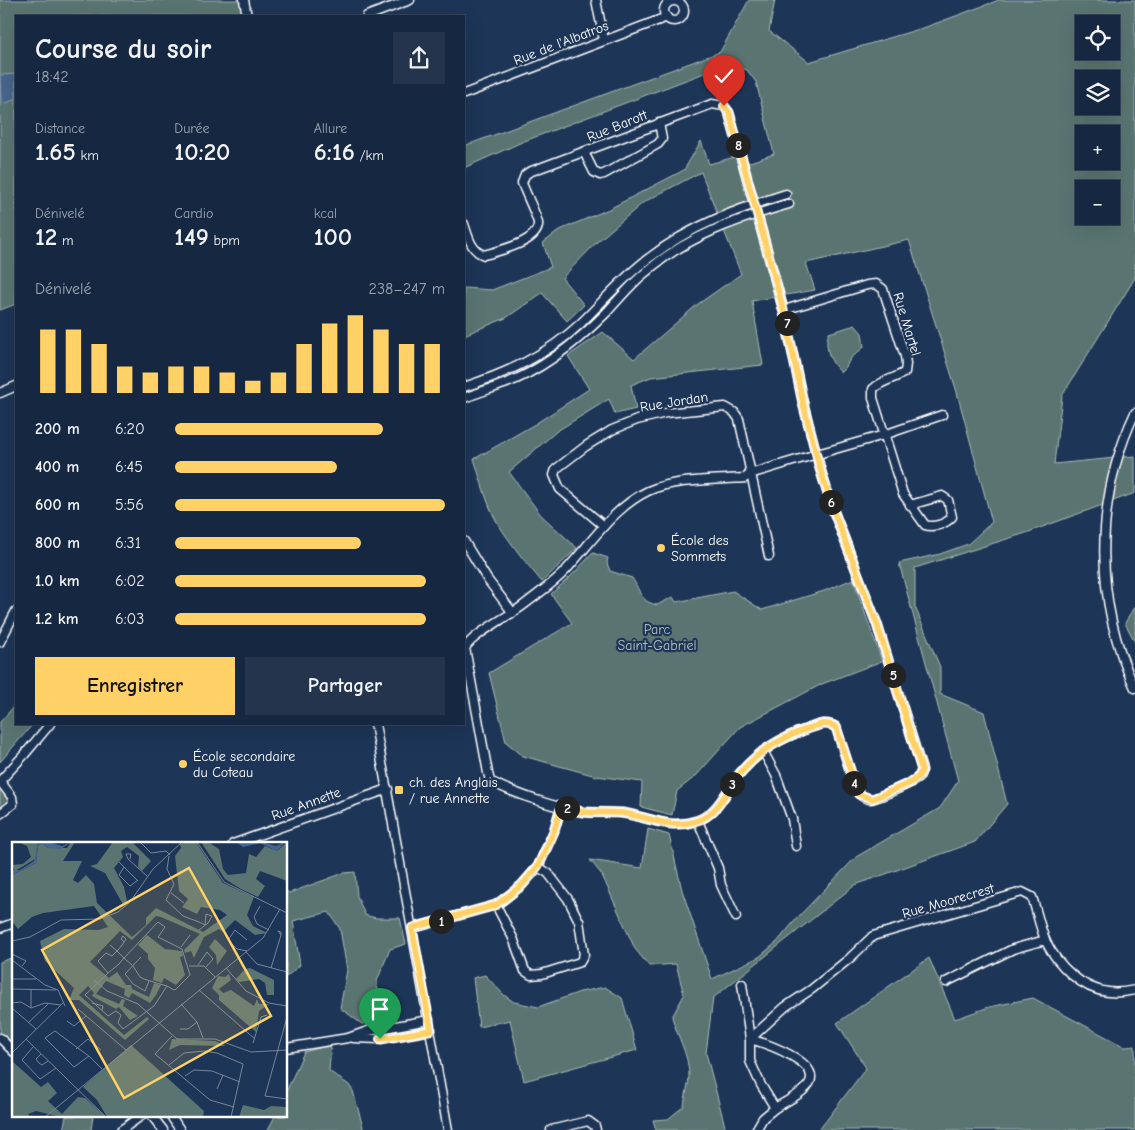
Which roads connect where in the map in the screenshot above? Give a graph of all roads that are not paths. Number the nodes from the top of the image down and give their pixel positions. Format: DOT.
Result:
graph roads {
  1 [pos="244,0"];
  2 [pos="410,0"];
  3 [pos="596,0"];
  4 [pos="247,15"];
  5 [pos="369,15"];
  6 [pos="667,17"];
  7 [pos="604,40"];
  8 [pos="465,94"];
  9 [pos="659,123"];
  10 [pos="584,152"];
  11 [pos="786,194"];
  12 [pos="753,204"];
  13 [pos="789,204"];
  14 [pos="756,214"];
  15 [pos="465,226"];
  16 [pos="784,310"];
  17 [pos="15,386"];
  18 [pos="465,387"];
  19 [pos="0,393"];
  20 [pos="465,398"];
  21 [pos="1135,413"];
  22 [pos="942,415"];
  23 [pos="884,434"];
  24 [pos="816,454"];
  25 [pos="750,474"];
  26 [pos="910,505"];
  27 [pos="604,526"];
  28 [pos="465,543"];
  29 [pos="769,556"];
  30 [pos="15,613"];
  31 [pos="513,613"];
  32 [pos="0,642"];
  33 [pos="1135,688"];
  34 [pos="49,725"];
  35 [pos="375,725"];
  36 [pos="763,751"];
  37 [pos="0,781"];
  38 [pos="388,788"];
  39 [pos="561,807"];
  40 [pos="0,814"];
  41 [pos="698,821"];
  42 [pos="238,842"];
  43 [pos="796,846"];
  44 [pos="538,866"];
  45 [pos="496,905"];
  46 [pos="736,917"];
  47 [pos="12,924"];
  48 [pos="0,928"];
  49 [pos="412,928"];
  50 [pos="1045,940"];
  51 [pos="946,982"];
  52 [pos="742,984"];
  53 [pos="1135,990"];
  54 [pos="429,1020"];
  55 [pos="431,1030"];
  56 [pos="0,1038"];
  57 [pos="348,1038"];
  58 [pos="750,1039"];
  59 [pos="288,1048"];
  60 [pos="12,1050"];
  61 [pos="775,1108"];
  62 [pos="138,1118"];
  63 [pos="154,1118"];
  64 [pos="173,1118"];
  65 [pos="121,1130"];
  66 [pos="163,1130"];
  67 [pos="180,1130"];
  68 [pos="448,1130"];
  69 [pos="551,1130"];
  70 [pos="596,1130"];
  71 [pos="756,1130"];
  1 -- 4 [label="street"];
  2 -- 5 [label="street"];
  3 -- 7 [label="street"];
  6 -- 7 [label="street, Rue de l'Albatros"];
  7 -- 8 [label="street, Rue de l'Albatros"];
  9 -- 10 [label="street, Rue Barott"];
  9 -- 10 [label="street, Rue Barott"];
  9 -- 12 [label="street, Rue Barott"];
  10 -- 15 [label="street, Rue Barott"];
  11 -- 12 [label="street"];
  12 -- 14 [label="street, Rue Barott"];
  12 -- 18 [label="street"];
  13 -- 14 [label="street"];
  14 -- 16 [label="street, Rue Barott"];
  14 -- 20 [label="street"];
  16 -- 23 [label="street, Rue Martel"];
  16 -- 24 [label="street, Rue Barott"];
  17 -- 19 [label="street"];
  21 -- 33 [label="street"];
  22 -- 23 [label="street"];
  23 -- 24 [label="street"];
  23 -- 26 [label="street, Rue Martel"];
  24 -- 25 [label="street"];
  24 -- 36 [label="street, Rue Barott"];
  25 -- 27 [label="street"];
  25 -- 27 [label="street, Rue Jordan"];
  25 -- 29 [label="street"];
  26 -- 26 [label="street, Rue Martel"];
  27 -- 31 [label="street"];
  28 -- 31 [label="street"];
  30 -- 32 [label="street"];
  31 -- 39 [label="street"];
  34 -- 37 [label="street"];
  35 -- 38 [label="street"];
  36 -- 41 [label="street"];
  36 -- 43 [label="street"];
  37 -- 40 [label="street"];
  38 -- 42 [label="street, Rue Annette"];
  38 -- 49 [label="street"];
  39 -- 41 [label="street"];
  39 -- 44 [label="street"];
  41 -- 46 [label="street"];
  44 -- 45 [label="street"];
  44 -- 45 [label="street"];
  45 -- 49 [label="street"];
  47 -- 48 [label="street"];
  49 -- 54 [label="street"];
  50 -- 51 [label="street"];
  50 -- 53 [label="street, Rue Moorecrest"];
  50 -- 58 [label="street, Rue Moorecrest"];
  52 -- 58 [label="street"];
  54 -- 55 [label="street"];
  54 -- 57 [label="street"];
  55 -- 57 [label="street"];
  55 -- 68 [label="street"];
  56 -- 60 [label="street"];
  57 -- 59 [label="street"];
  58 -- 61 [label="street"];
  58 -- 61 [label="street"];
  61 -- 71 [label="street"];
  62 -- 65 [label="street"];
  63 -- 66 [label="street"];
  64 -- 67 [label="street"];
  69 -- 70 [label="street"];
}
